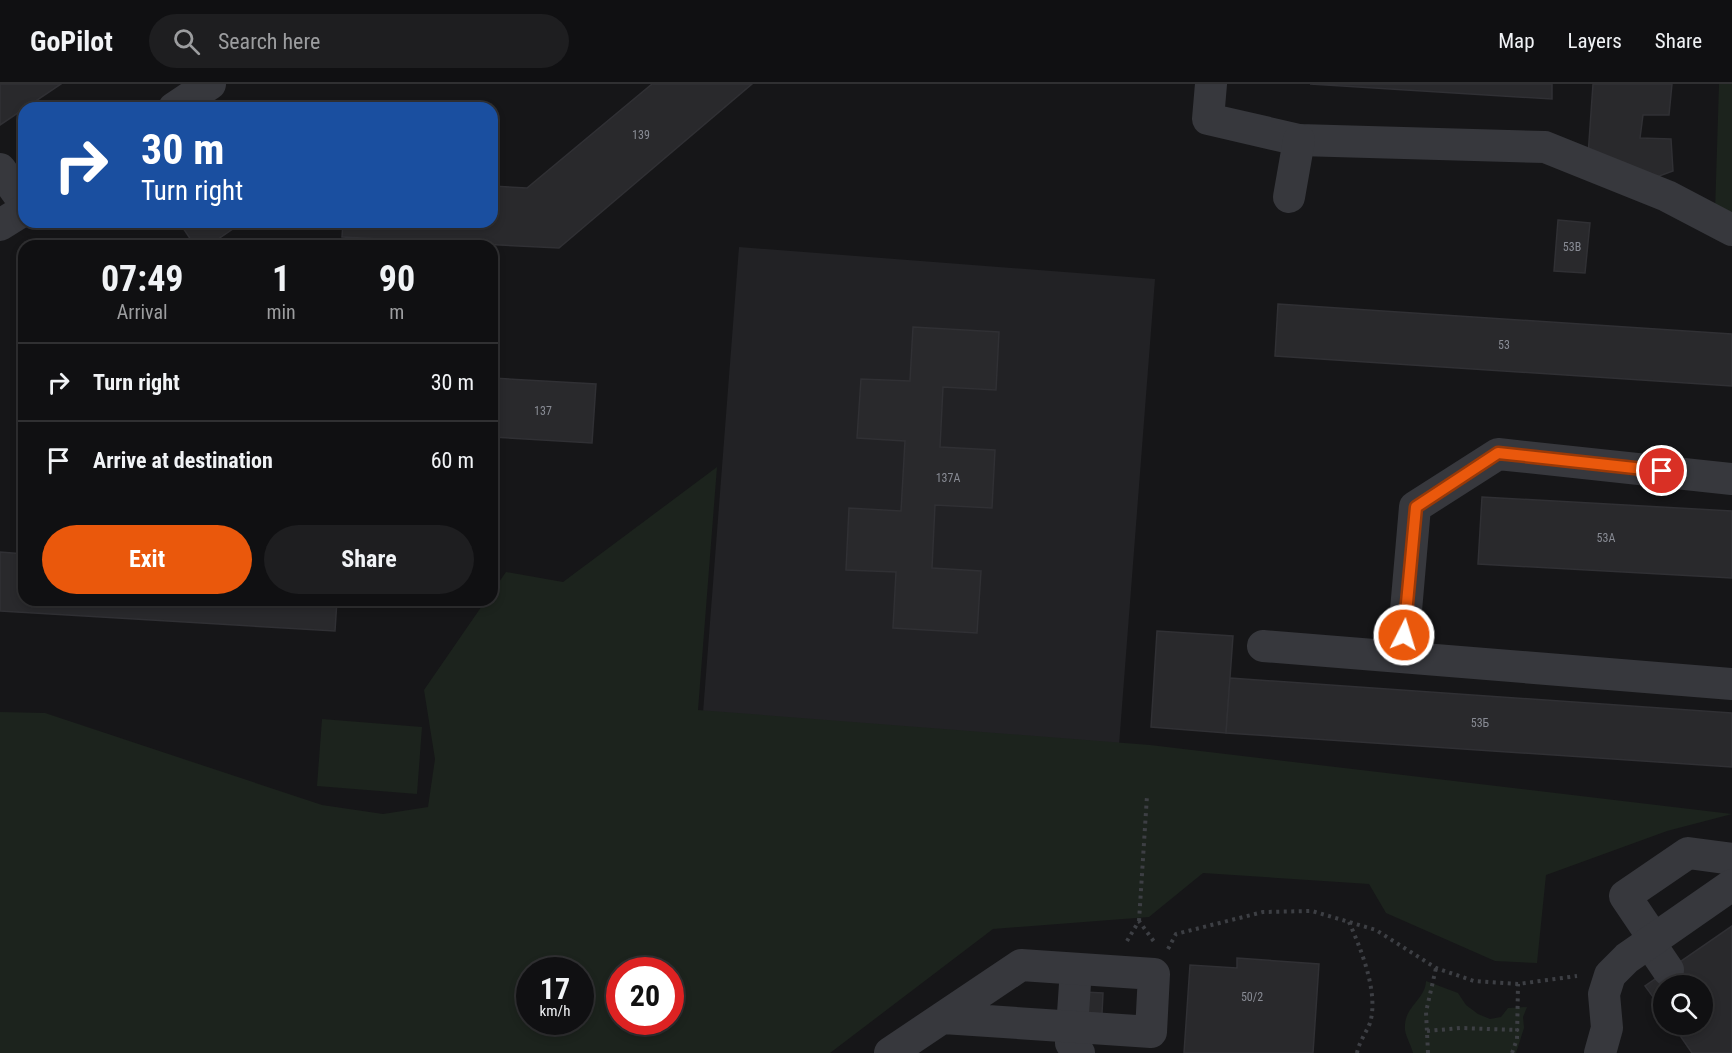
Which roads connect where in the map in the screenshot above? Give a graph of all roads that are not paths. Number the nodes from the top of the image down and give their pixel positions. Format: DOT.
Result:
graph roads {
  1 [pos="210,84"];
  2 [pos="1211,84"];
  3 [pos="183,102"];
  4 [pos="1299,140"];
  5 [pos="0,170"];
  6 [pos="18,194"];
  7 [pos="1289,197"];
  8 [pos="18,214"];
  9 [pos="0,225"];
  10 [pos="1732,230"];
  11 [pos="1732,478"];
  12 [pos="1263,646"];
  13 [pos="1402,656"];
  14 [pos="1732,684"];
  15 [pos="1732,859"];
  16 [pos="1732,885"];
  17 [pos="1652,941"];
  18 [pos="1076,969"];
  19 [pos="1668,970"];
  20 [pos="943,1018"];
  21 [pos="1076,1040"];
  22 [pos="890,1053"];
  23 [pos="1600,1053"];
  1 -- 3 [label="street"];
  2 -- 4 [label="street"];
  4 -- 7 [label="street"];
  4 -- 10 [label="street"];
  5 -- 6 [label="street"];
  8 -- 9 [label="street"];
  11 -- 13 [label="street"];
  12 -- 13 [label="street"];
  13 -- 14 [label="street"];
  15 -- 17 [label="street"];
  16 -- 17 [label="street"];
  17 -- 19 [label="street"];
  17 -- 23 [label="street"];
  18 -- 20 [label="street"];
  18 -- 21 [label="street"];
  18 -- 21 [label="street"];
  20 -- 21 [label="street"];
  20 -- 22 [label="street"];
}
